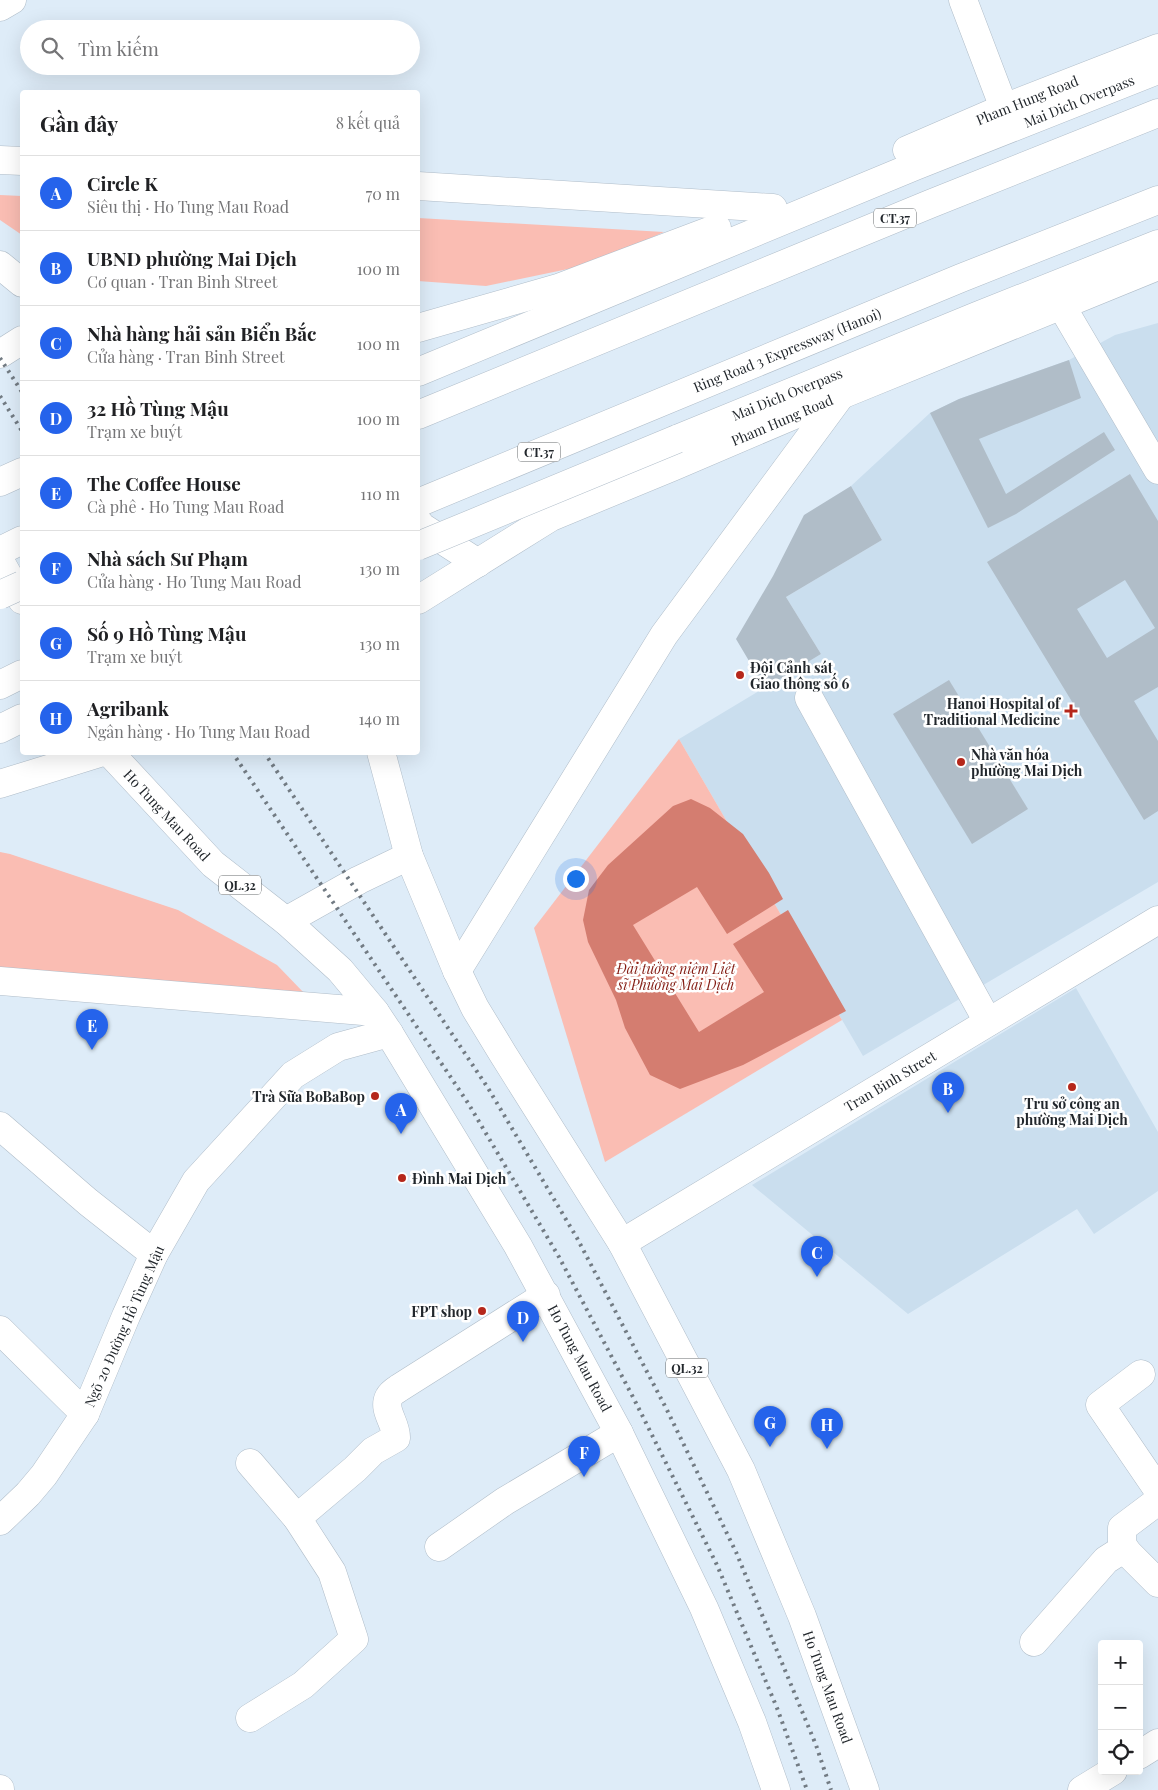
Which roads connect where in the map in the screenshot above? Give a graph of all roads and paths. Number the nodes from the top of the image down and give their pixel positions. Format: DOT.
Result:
graph roads {
  1 [pos="12,0"];
  2 [pos="963,0"];
  3 [pos="0,6"];
  4 [pos="1158,48"];
  5 [pos="1158,70"];
  6 [pos="1004,108"];
  7 [pos="1158,113"];
  8 [pos="0,160"];
  9 [pos="20,161"];
  10 [pos="420,186"];
  11 [pos="1158,200"];
  12 [pos="773,208"];
  13 [pos="1158,244"];
  14 [pos="0,265"];
  15 [pos="1158,266"];
  16 [pos="20,281"];
  17 [pos="1061,305"];
  18 [pos="420,327"];
  19 [pos="20,341"];
  20 [pos="0,354"];
  21 [pos="420,371"];
  22 [pos="841,395"];
  23 [pos="420,414"];
  24 [pos="1158,470"];
  25 [pos="20,473"];
  26 [pos="0,482"];
  27 [pos="420,501"];
  28 [pos="420,524"];
  29 [pos="20,541"];
  30 [pos="420,545"];
  31 [pos="0,551"];
  32 [pos="0,561"];
  33 [pos="478,563"];
  34 [pos="20,586"];
  35 [pos="0,595"];
  36 [pos="20,596"];
  37 [pos="420,599"];
  38 [pos="20,675"];
  39 [pos="0,685"];
  40 [pos="809,698"];
  41 [pos="20,719"];
  42 [pos="0,729"];
  43 [pos="93,755"];
  44 [pos="112,755"];
  45 [pos="382,755"];
  46 [pos="0,784"];
  47 [pos="409,856"];
  48 [pos="1158,920"];
  49 [pos="286,921"];
  50 [pos="457,972"];
  51 [pos="0,981"];
  52 [pos="988,1022"];
  53 [pos="382,1023"];
  54 [pos="0,1126"];
  55 [pos="622,1243"];
  56 [pos="154,1254"];
  57 [pos="546,1295"];
  58 [pos="0,1330"];
  59 [pos="1141,1374"];
  60 [pos="85,1414"];
  61 [pos="620,1433"];
  62 [pos="250,1463"];
  63 [pos="1158,1490"];
  64 [pos="1158,1501"];
  65 [pos="5,1508"];
  66 [pos="297,1518"];
  67 [pos="439,1547"];
  68 [pos="1127,1552"];
  69 [pos="1158,1583"];
  70 [pos="1034,1642"];
  71 [pos="250,1718"];
  72 [pos="1158,1743"];
  73 [pos="1143,1752"];
  74 [pos="1106,1775"];
  75 [pos="776,1790"];
  76 [pos="865,1790"];
  77 [pos="1082,1790"];
  1 -- 3 [label="main road"];
  2 -- 6 [label="main road"];
  4 -- 6 [label="main road, Pham Hung Road"];
  5 -- 21 [label="main road, Mai Dich Overpass"];
  6 -- 12 [label="main road, Pham Hung Road"];
  7 -- 23 [label="main road, CT.37"];
  8 -- 9 [label="main road"];
  10 -- 12 [label="main road"];
  11 -- 27 [label="main road, Ring Road 3 Expressway (Hanoi) / CT.37"];
  12 -- 18 [label="main road, Pham Hung Road"];
  13 -- 30 [label="main road, Mai Dich Overpass, bridge"];
  14 -- 16 [label="main road"];
  15 -- 17 [label="main road, Pham Hung Road"];
  17 -- 22 [label="main road, Pham Hung Road"];
  17 -- 24 [label="main road"];
  19 -- 20 [label="main road"];
  22 -- 33 [label="main road, Pham Hung Road"];
  22 -- 50 [label="main road"];
  25 -- 26 [label="main road"];
  28 -- 33 [label="main road"];
  29 -- 31 [label="main road"];
  32 -- 36 [label="main road"];
  33 -- 37 [label="main road, Pham Hung Road"];
  34 -- 35 [label="main road, bridge"];
  38 -- 39 [label="main road"];
  40 -- 52 [label="main road"];
  41 -- 42 [label="main road"];
  43 -- 46 [label="main road"];
  44 -- 49 [label="main road, Ho Tung Mau Road / QL.32"];
  45 -- 47 [label="main road, Ho Tung Mau Road / QL.32"];
  47 -- 49 [label="main road"];
  47 -- 50 [label="main road, Ho Tung Mau Road / QL.32"];
  48 -- 52 [label="main road, Tran Binh Street"];
  49 -- 53 [label="main road, Ho Tung Mau Road / QL.32"];
  50 -- 55 [label="main road, Ho Tung Mau Road / QL.32"];
  51 -- 53 [label="main road"];
  52 -- 55 [label="main road, Tran Binh Street"];
  53 -- 56 [label="main road, Ngõ 20 Đường Hồ Tùng Mậu"];
  53 -- 57 [label="main road, Ho Tung Mau Road / QL.32"];
  54 -- 56 [label="main road"];
  55 -- 76 [label="main road, Ho Tung Mau Road / QL.32"];
  56 -- 60 [label="main road, Ngõ 20 Đường Hồ Tùng Mậu"];
  57 -- 61 [label="main road, Ho Tung Mau Road / QL.32"];
  57 -- 66 [label="main road"];
  58 -- 60 [label="main road"];
  59 -- 63 [label="main road"];
  60 -- 65 [label="main road, Ngõ 20 Đường Hồ Tùng Mậu"];
  61 -- 67 [label="main road"];
  61 -- 75 [label="main road, Ho Tung Mau Road / QL.32"];
  62 -- 66 [label="main road"];
  64 -- 68 [label="main road"];
  66 -- 71 [label="main road"];
  68 -- 69 [label="main road"];
  68 -- 70 [label="main road"];
  72 -- 73 [label="main road"];
  74 -- 77 [label="main road"];
}
